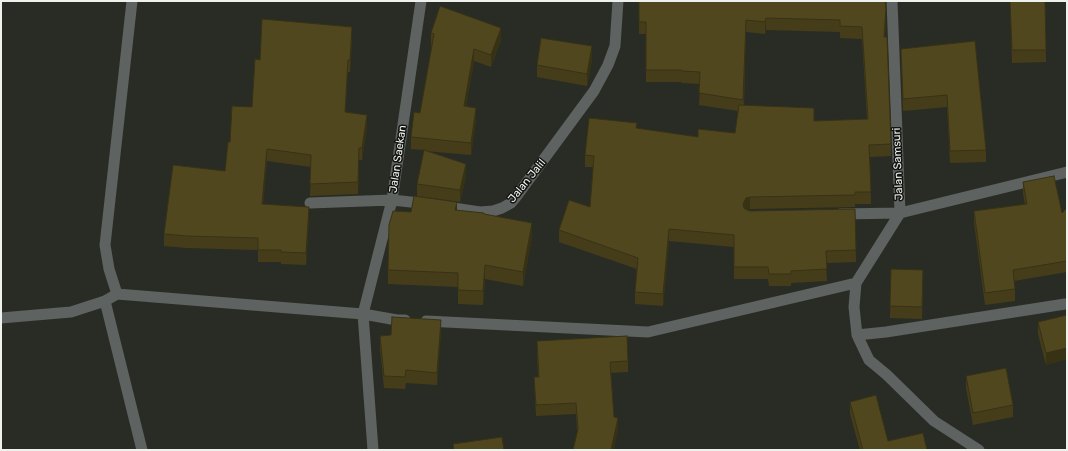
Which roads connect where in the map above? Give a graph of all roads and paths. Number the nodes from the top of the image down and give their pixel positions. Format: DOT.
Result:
graph roads {
  1 [pos="132,1"];
  2 [pos="421,1"];
  3 [pos="618,1"];
  4 [pos="892,1"];
  5 [pos="1067,172"];
  6 [pos="392,200"];
  7 [pos="310,203"];
  8 [pos="900,212"];
  9 [pos="829,214"];
  10 [pos="856,283"];
  11 [pos="117,294"];
  12 [pos="105,301"];
  13 [pos="1065,304"];
  14 [pos="363,314"];
  15 [pos="1,318"];
  16 [pos="857,335"];
  17 [pos="142,450"];
  18 [pos="373,450"];
  19 [pos="979,450"];
  1 -- 11 [label="street"];
  2 -- 6 [label="street, Jalan Saekan"];
  3 -- 6 [label="street, Jalan Jalil"];
  4 -- 8 [label="street, Jalan Samsuri"];
  5 -- 8 [label="street"];
  6 -- 7 [label="street, Jalan Jalil"];
  6 -- 14 [label="street, Jalan Saekan"];
  8 -- 9 [label="street"];
  8 -- 10 [label="street, Jalan Samsuri"];
  10 -- 14 [label="street"];
  10 -- 16 [label="street, Jalan Samsuri"];
  11 -- 12 [label="street"];
  11 -- 14 [label="street"];
  12 -- 15 [label="street"];
  12 -- 17 [label="street"];
  13 -- 16 [label="street"];
  14 -- 18 [label="street, Jalan Saekan"];
  16 -- 19 [label="street, Jalan Samsuri"];
}
